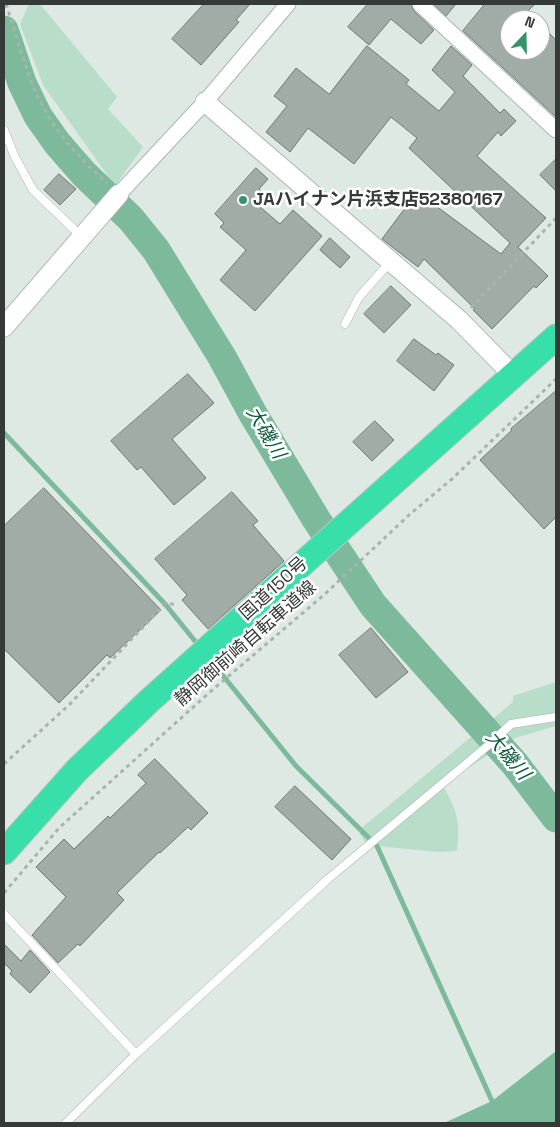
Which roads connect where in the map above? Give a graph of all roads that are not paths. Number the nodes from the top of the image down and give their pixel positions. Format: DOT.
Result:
graph roads {
  1 [pos="288,4"];
  2 [pos="420,4"];
  3 [pos="205,102"];
  4 [pos="4,130"];
  5 [pos="556,130"];
  6 [pos="119,194"];
  7 [pos="83,237"];
  8 [pos="392,261"];
  9 [pos="345,324"];
  10 [pos="4,328"];
  11 [pos="556,337"];
  12 [pos="513,376"];
  13 [pos="556,717"];
  14 [pos="4,852"];
  15 [pos="4,914"];
  16 [pos="136,1054"];
  17 [pos="66,1123"];
  1 -- 3 [label="street"];
  2 -- 5 [label="street"];
  3 -- 6 [label="street"];
  3 -- 8 [label="street"];
  4 -- 7 [label="lane"];
  6 -- 7 [label="street"];
  7 -- 10 [label="street"];
  8 -- 9 [label="lane"];
  8 -- 12 [label="street"];
  11 -- 12 [label="highway, 国道150号"];
  12 -- 14 [label="highway, 国道150号"];
  13 -- 16 [label="lane"];
  15 -- 16 [label="lane"];
  16 -- 17 [label="lane"];
}
